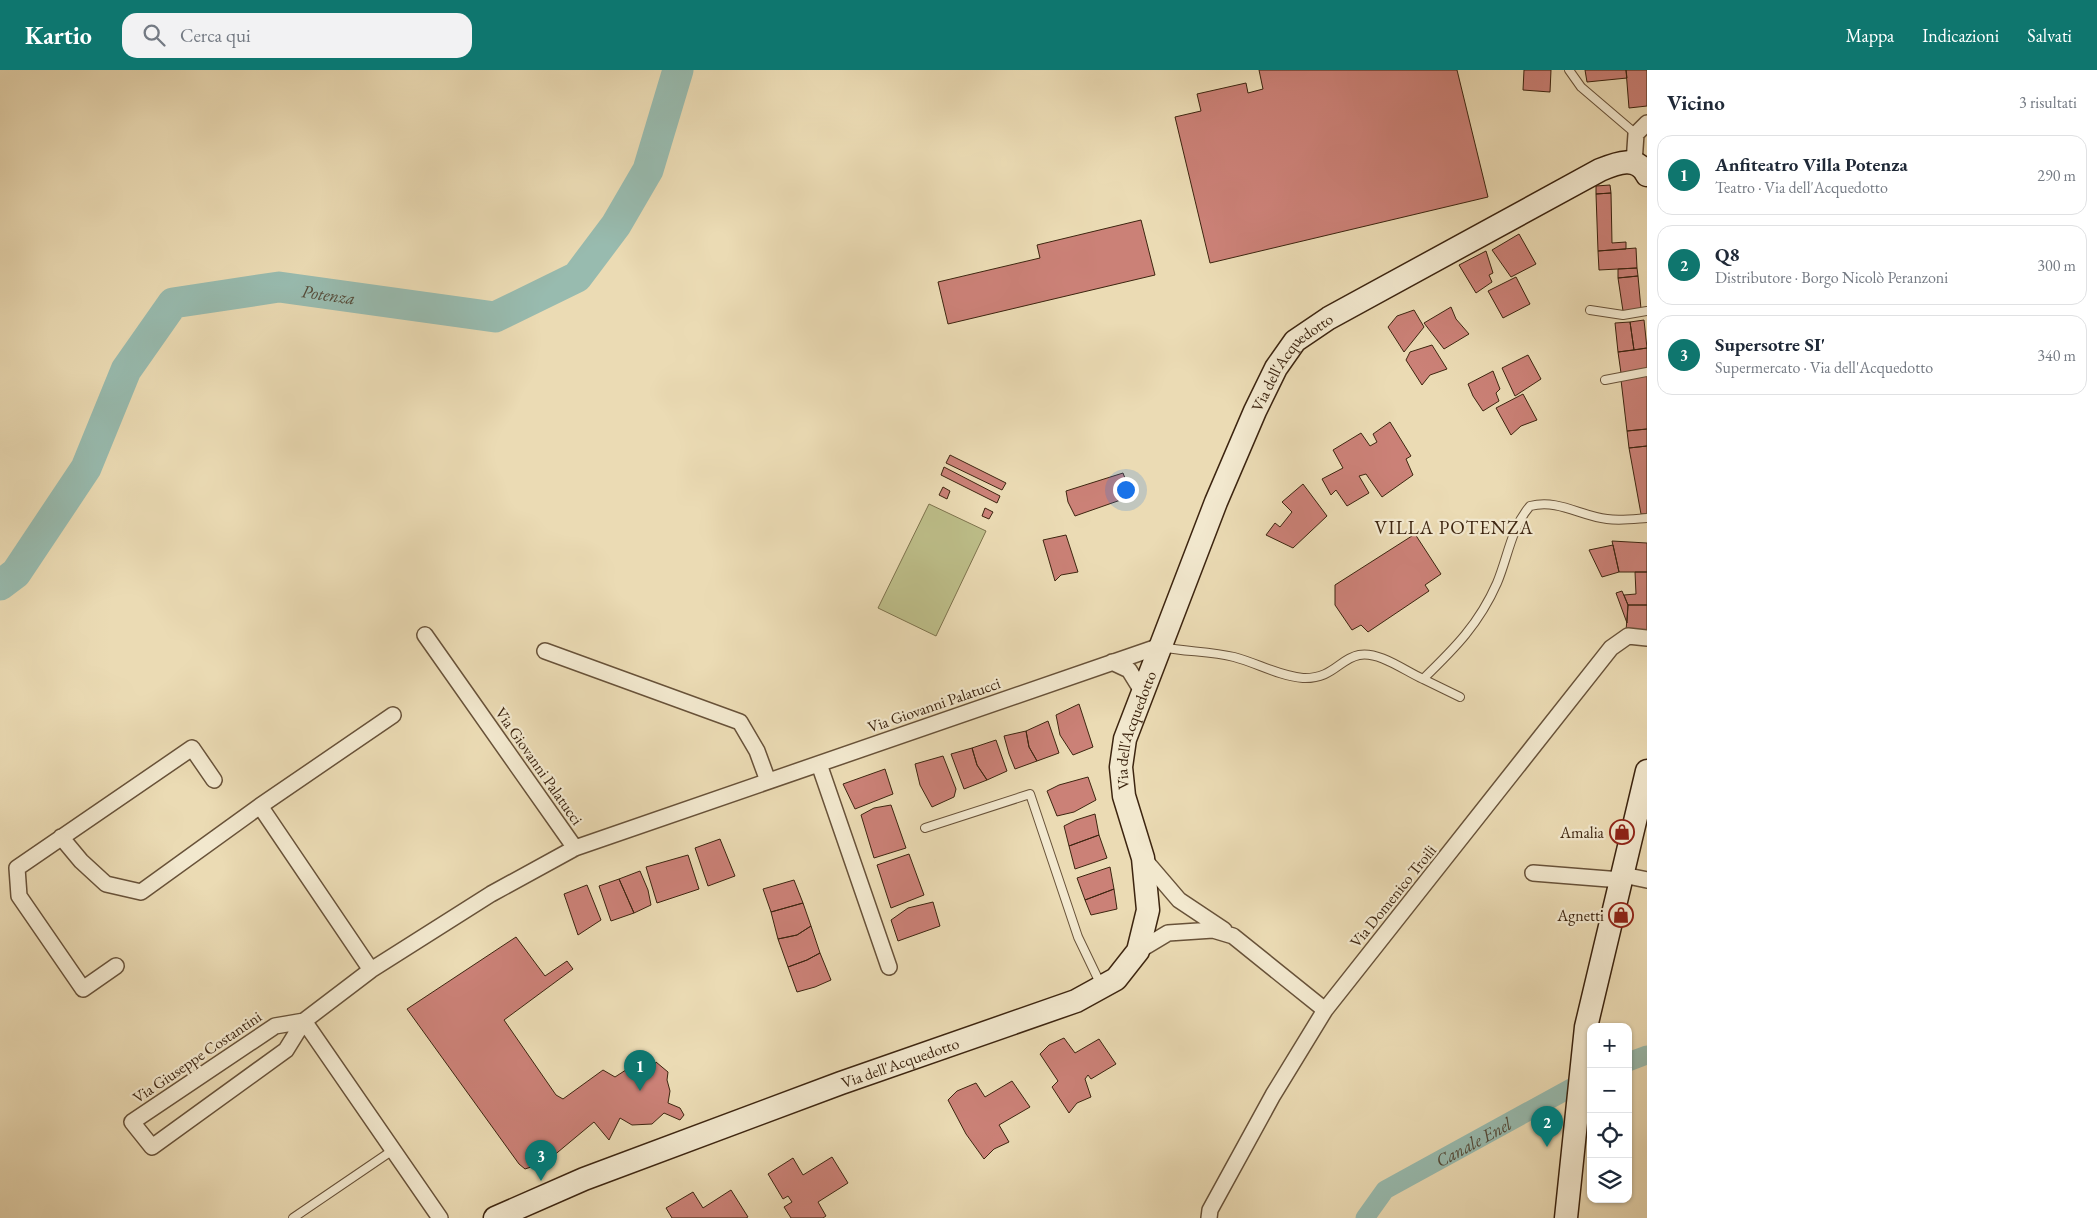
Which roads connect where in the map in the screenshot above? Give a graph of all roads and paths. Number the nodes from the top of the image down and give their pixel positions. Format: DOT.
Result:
graph roads {
  1 [pos="1569,70"];
  2 [pos="1647,123"];
  3 [pos="1636,134"];
  4 [pos="1641,169"];
  5 [pos="1590,310"];
  6 [pos="1647,311"];
  7 [pos="1647,372"];
  8 [pos="1605,380"];
  9 [pos="1647,518"];
  10 [pos="425,635"];
  11 [pos="1647,638"];
  12 [pos="1160,646"];
  13 [pos="545,651"];
  14 [pos="1112,662"];
  15 [pos="1423,679"];
  16 [pos="1142,691"];
  17 [pos="1460,698"];
  18 [pos="393,715"];
  19 [pos="819,764"];
  20 [pos="1647,770"];
  21 [pos="214,780"];
  22 [pos="768,781"];
  23 [pos="260,806"];
  24 [pos="925,828"];
  25 [pos="61,837"];
  26 [pos="574,848"];
  27 [pos="1143,858"];
  28 [pos="1533,873"];
  29 [pos="1622,878"];
  30 [pos="1647,880"];
  31 [pos="1233,936"];
  32 [pos="1138,951"];
  33 [pos="116,966"];
  34 [pos="889,967"];
  35 [pos="371,970"];
  36 [pos="1102,986"];
  37 [pos="1325,1010"];
  38 [pos="304,1021"];
  39 [pos="393,1150"];
  40 [pos="293,1218"];
  41 [pos="440,1218"];
  42 [pos="495,1218"];
  43 [pos="1209,1218"];
  44 [pos="1566,1218"];
  1 -- 3 [label="lane"];
  2 -- 3 [label="street"];
  3 -- 4 [label="street"];
  4 -- 12 [label="street, Via dell'Acquedotto"];
  5 -- 6 [label="lane"];
  7 -- 8 [label="lane"];
  9 -- 15 [label="lane"];
  10 -- 26 [label="street, Via Giovanni Palatucci"];
  11 -- 37 [label="street, Via Domenico Troili"];
  12 -- 14 [label="street, Via Giovanni Palatucci"];
  12 -- 15 [label="lane"];
  12 -- 16 [label="street, Via dell'Acquedotto"];
  13 -- 22 [label="street"];
  14 -- 16 [label="street"];
  14 -- 19 [label="street, Via Giovanni Palatucci"];
  15 -- 17 [label="lane"];
  16 -- 27 [label="street, Via dell'Acquedotto"];
  18 -- 23 [label="street"];
  19 -- 22 [label="street, Via Giovanni Palatucci"];
  19 -- 34 [label="street"];
  20 -- 29 [label="street"];
  21 -- 25 [label="street"];
  22 -- 26 [label="street, Via Giovanni Palatucci"];
  23 -- 25 [label="street"];
  23 -- 35 [label="street"];
  24 -- 36 [label="lane"];
  25 -- 33 [label="street"];
  26 -- 35 [label="street, Via Giuseppe Costantini"];
  27 -- 31 [label="street"];
  27 -- 32 [label="street, Via dell'Acquedotto"];
  28 -- 29 [label="street"];
  29 -- 30 [label="street"];
  29 -- 44 [label="street"];
  31 -- 32 [label="street"];
  31 -- 37 [label="street"];
  32 -- 36 [label="street, Via dell'Acquedotto"];
  35 -- 38 [label="street, Via Giuseppe Costantini"];
  36 -- 42 [label="street, Via dell'Acquedotto"];
  37 -- 43 [label="street, Via Domenico Troili"];
  38 -- 38 [label="street, Via Giuseppe Costantini"];
  38 -- 39 [label="street"];
  39 -- 40 [label="lane"];
  39 -- 41 [label="street"];
}
